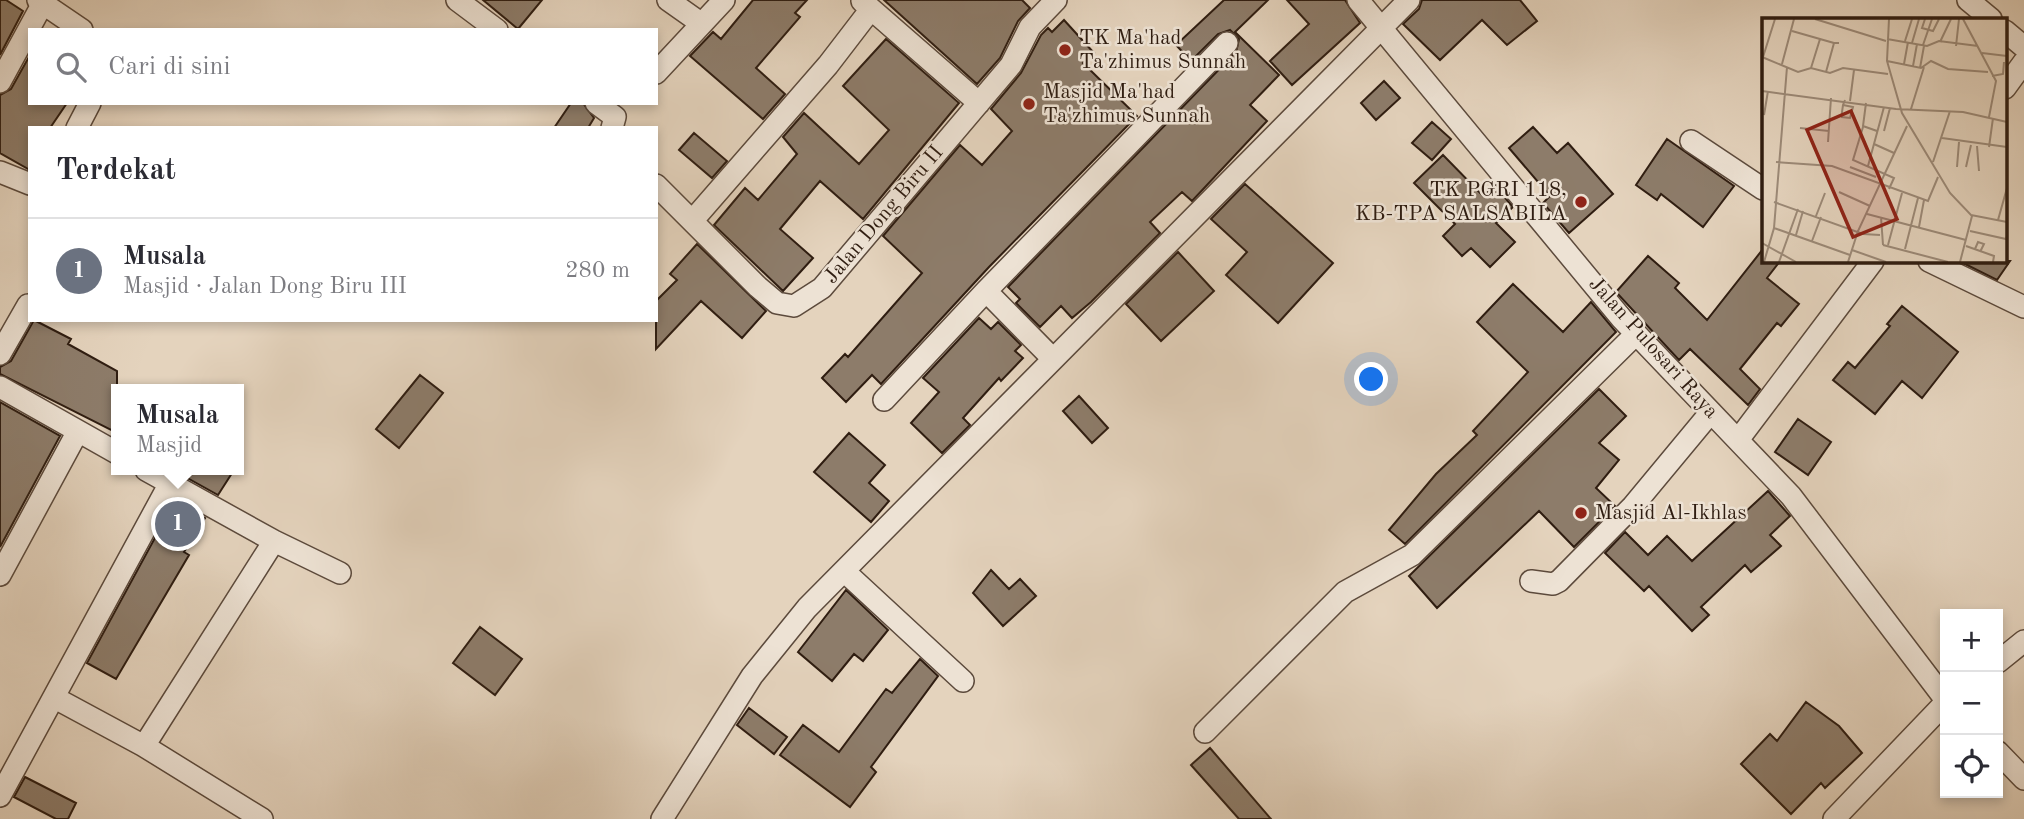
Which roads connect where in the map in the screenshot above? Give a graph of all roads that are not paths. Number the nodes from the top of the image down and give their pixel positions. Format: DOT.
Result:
graph roads {
  1 [pos="457,0"];
  2 [pos="668,0"];
  3 [pos="724,0"];
  4 [pos="1056,0"];
  5 [pos="1358,0"];
  6 [pos="1409,0"];
  7 [pos="1968,0"];
  8 [pos="41,2"];
  9 [pos="866,5"];
  10 [pos="1990,18"];
  11 [pos="702,24"];
  12 [pos="1381,26"];
  13 [pos="79,28"];
  14 [pos="494,28"];
  15 [pos="2007,33"];
  16 [pos="1227,43"];
  17 [pos="2024,47"];
  18 [pos="2024,62"];
  19 [pos="658,71"];
  20 [pos="0,82"];
  21 [pos="2007,85"];
  22 [pos="979,103"];
  23 [pos="89,105"];
  24 [pos="599,105"];
  25 [pos="618,116"];
  26 [pos="78,126"];
  27 [pos="1691,141"];
  28 [pos="0,172"];
  29 [pos="28,183"];
  30 [pos="658,187"];
  31 [pos="1762,189"];
  32 [pos="693,220"];
  33 [pos="1870,262"];
  34 [pos="1931,262"];
  35 [pos="986,291"];
  36 [pos="28,305"];
  37 [pos="2024,307"];
  38 [pos="1636,334"];
  39 [pos="0,354"];
  40 [pos="1053,359"];
  41 [pos="0,387"];
  42 [pos="884,400"];
  43 [pos="1711,412"];
  44 [pos="78,431"];
  45 [pos="1738,440"];
  46 [pos="111,450"];
  47 [pos="155,475"];
  48 [pos="170,483"];
  49 [pos="274,541"];
  50 [pos="844,571"];
  51 [pos="340,573"];
  52 [pos="0,575"];
  53 [pos="1531,581"];
  54 [pos="2024,641"];
  55 [pos="2003,658"];
  56 [pos="963,681"];
  57 [pos="1940,694"];
  58 [pos="55,698"];
  59 [pos="1940,706"];
  60 [pos="1205,732"];
  61 [pos="144,746"];
  62 [pos="2003,757"];
  63 [pos="2024,779"];
  64 [pos="0,796"];
  65 [pos="262,819"];
  66 [pos="662,819"];
  67 [pos="1834,819"];
  1 -- 14 [label="street"];
  2 -- 11 [label="street"];
  3 -- 11 [label="street"];
  4 -- 22 [label="street, Jalan Dong Biru II"];
  5 -- 12 [label="street, Jalan Pulosari Raya"];
  6 -- 12 [label="street"];
  7 -- 10 [label="street"];
  8 -- 13 [label="street"];
  8 -- 20 [label="street"];
  9 -- 22 [label="street"];
  9 -- 32 [label="street"];
  11 -- 19 [label="street"];
  12 -- 38 [label="street, Jalan Pulosari Raya"];
  12 -- 40 [label="street"];
  15 -- 17 [label="street"];
  16 -- 35 [label="street"];
  18 -- 21 [label="street"];
  22 -- 32 [label="street, Jalan Dong Biru II"];
  23 -- 26 [label="street"];
  24 -- 25 [label="street"];
  27 -- 31 [label="street"];
  28 -- 29 [label="street"];
  30 -- 32 [label="street"];
  33 -- 45 [label="street"];
  34 -- 37 [label="street"];
  35 -- 40 [label="street"];
  35 -- 42 [label="street"];
  36 -- 39 [label="street"];
  38 -- 43 [label="street, Jalan Pulosari Raya"];
  38 -- 60 [label="street"];
  40 -- 50 [label="street"];
  41 -- 44 [label="street"];
  43 -- 45 [label="street, Jalan Pulosari Raya"];
  43 -- 53 [label="street"];
  44 -- 46 [label="street"];
  44 -- 52 [label="street"];
  45 -- 57 [label="street, Jalan Pulosari Raya"];
  47 -- 48 [label="street"];
  48 -- 49 [label="street"];
  48 -- 58 [label="street"];
  49 -- 51 [label="street"];
  49 -- 61 [label="street"];
  50 -- 56 [label="street"];
  50 -- 66 [label="street"];
  54 -- 55 [label="street"];
  58 -- 61 [label="street"];
  58 -- 64 [label="street"];
  59 -- 67 [label="street"];
  61 -- 65 [label="street"];
  62 -- 63 [label="street"];
}
